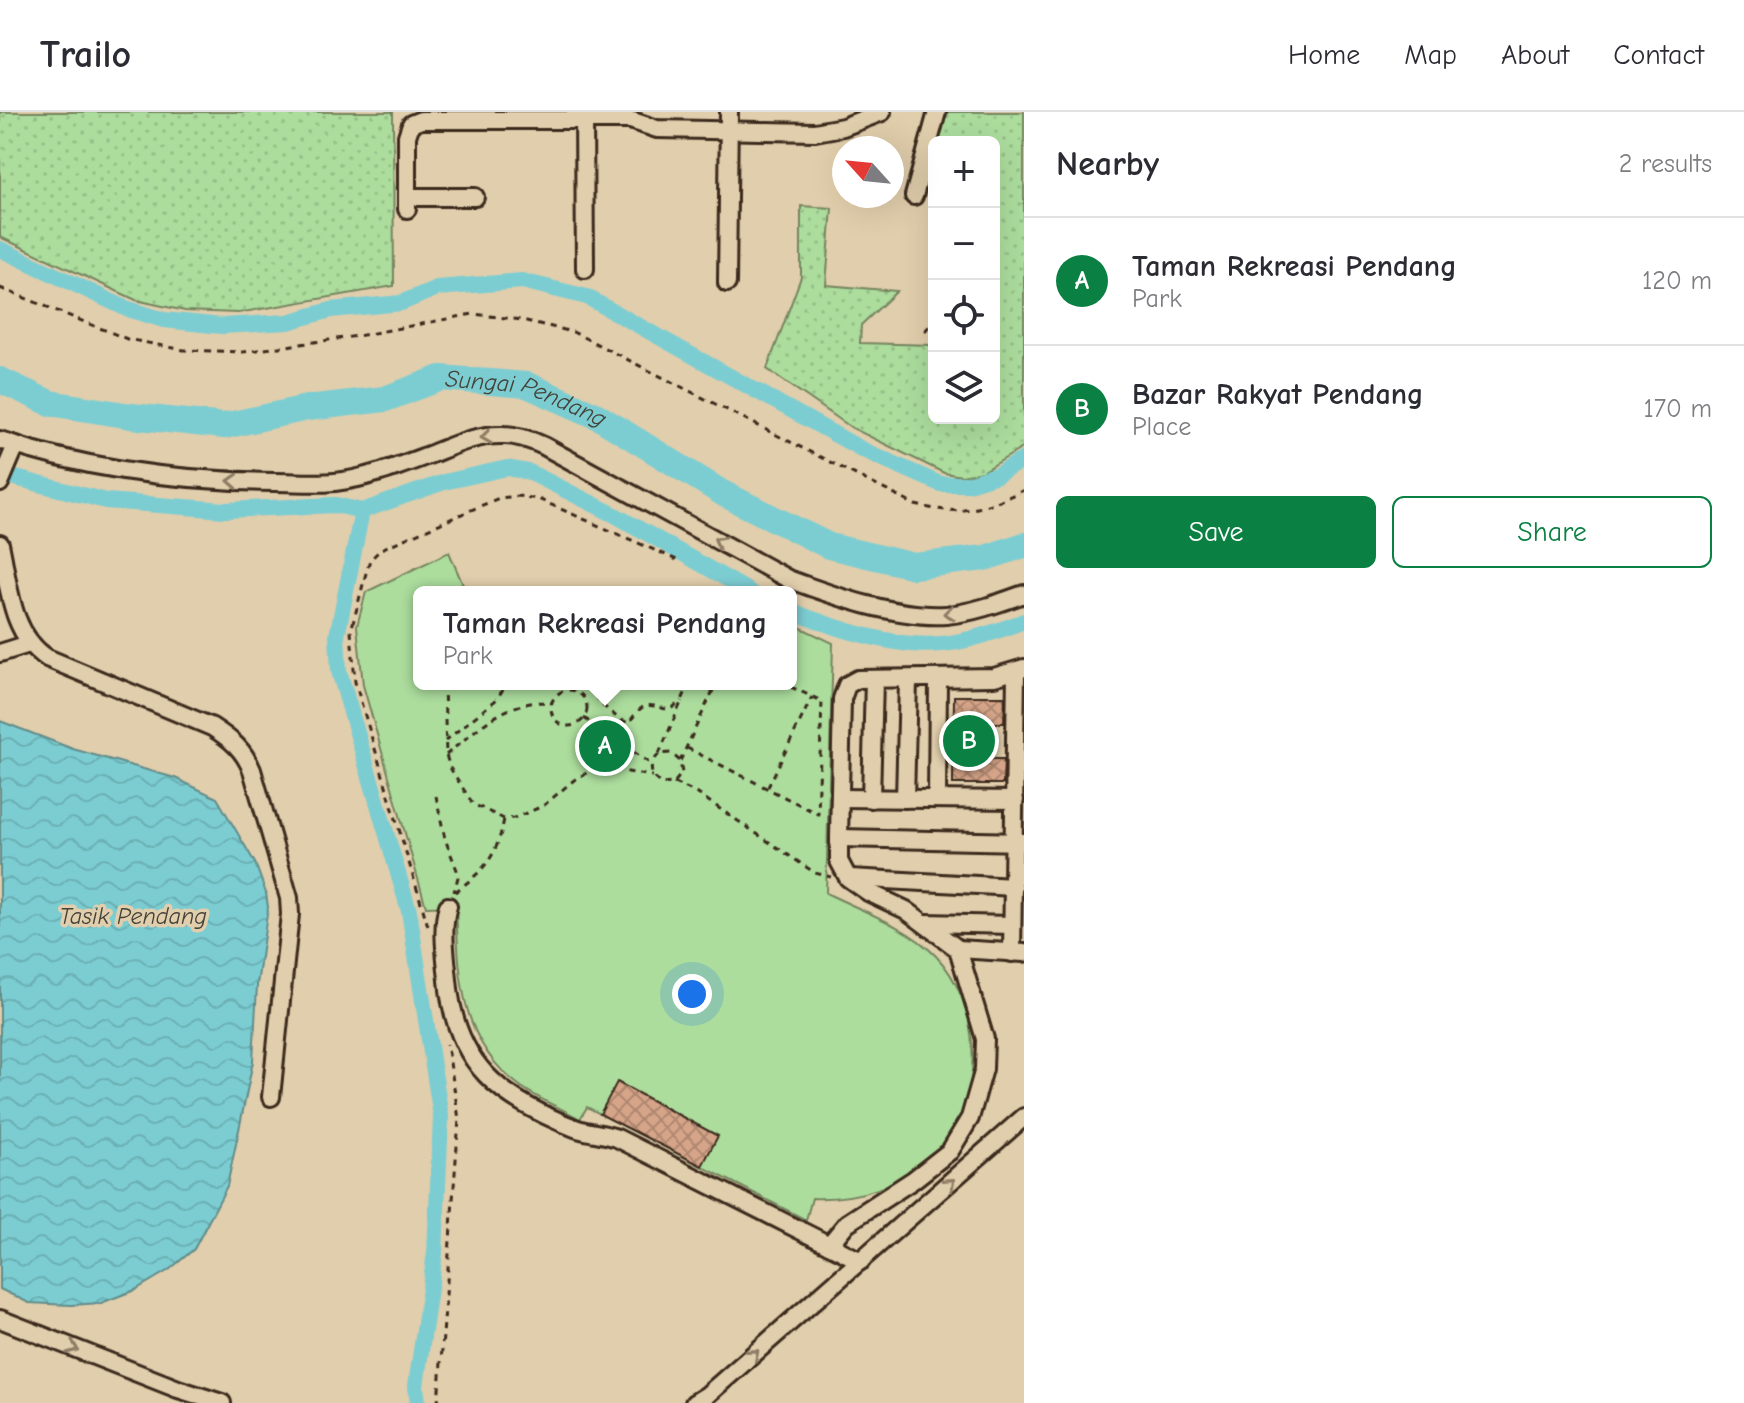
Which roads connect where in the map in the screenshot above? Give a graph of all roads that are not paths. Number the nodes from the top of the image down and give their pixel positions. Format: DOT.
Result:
graph roads {
  1 [pos="729,112"];
  2 [pos="882,112"];
  3 [pos="937,112"];
  4 [pos="461,116"];
  5 [pos="584,116"];
  6 [pos="860,117"];
  7 [pos="729,131"];
  8 [pos="914,196"];
  9 [pos="475,197"];
  10 [pos="585,269"];
  11 [pos="727,283"];
  12 [pos="8,442"];
  13 [pos="0,483"];
  14 [pos="0,544"];
  15 [pos="5,592"];
  16 [pos="1024,594"];
  17 [pos="29,644"];
  18 [pos="0,653"];
  19 [pos="1020,670"];
  20 [pos="874,679"];
  21 [pos="908,680"];
  22 [pos="938,680"];
  23 [pos="840,798"];
  24 [pos="871,799"];
  25 [pos="905,799"];
  26 [pos="937,799"];
  27 [pos="1015,800"];
  28 [pos="839,838"];
  29 [pos="1019,842"];
  30 [pos="848,878"];
  31 [pos="1014,887"];
  32 [pos="451,900"];
  33 [pos="925,923"];
  34 [pos="1012,925"];
  35 [pos="958,949"];
  36 [pos="1018,953"];
  37 [pos="271,1097"];
  38 [pos="1024,1117"];
  39 [pos="829,1245"];
  40 [pos="861,1261"];
  41 [pos="0,1319"];
  42 [pos="222,1403"];
  43 [pos="694,1403"];
  1 -- 7 [label="street"];
  2 -- 6 [label="street"];
  3 -- 8 [label="street"];
  4 -- 5 [label="street"];
  4 -- 9 [label="street"];
  5 -- 7 [label="street"];
  5 -- 10 [label="street"];
  6 -- 7 [label="street"];
  7 -- 11 [label="street"];
  12 -- 13 [label="street"];
  16 -- 12 [label="street, one-way"];
  14 -- 15 [label="street"];
  15 -- 17 [label="street"];
  17 -- 18 [label="street"];
  17 -- 37 [label="street"];
  19 -- 22 [label="street"];
  19 -- 27 [label="street"];
  20 -- 21 [label="street"];
  20 -- 23 [label="street"];
  20 -- 24 [label="street"];
  21 -- 22 [label="street"];
  21 -- 25 [label="street"];
  22 -- 26 [label="street"];
  23 -- 24 [label="street"];
  23 -- 28 [label="street"];
  24 -- 25 [label="street"];
  25 -- 26 [label="street"];
  26 -- 27 [label="street"];
  27 -- 29 [label="street"];
  28 -- 29 [label="street"];
  28 -- 30 [label="street"];
  29 -- 31 [label="street"];
  30 -- 31 [label="street"];
  30 -- 33 [label="street"];
  31 -- 34 [label="street"];
  32 -- 39 [label="street"];
  33 -- 34 [label="street"];
  33 -- 35 [label="street"];
  34 -- 36 [label="street"];
  35 -- 36 [label="street"];
  35 -- 39 [label="street"];
  40 -- 38 [label="street, one-way"];
  39 -- 40 [label="street"];
  43 -- 40 [label="street, one-way"];
  41 -- 42 [label="street, one-way"];
}
